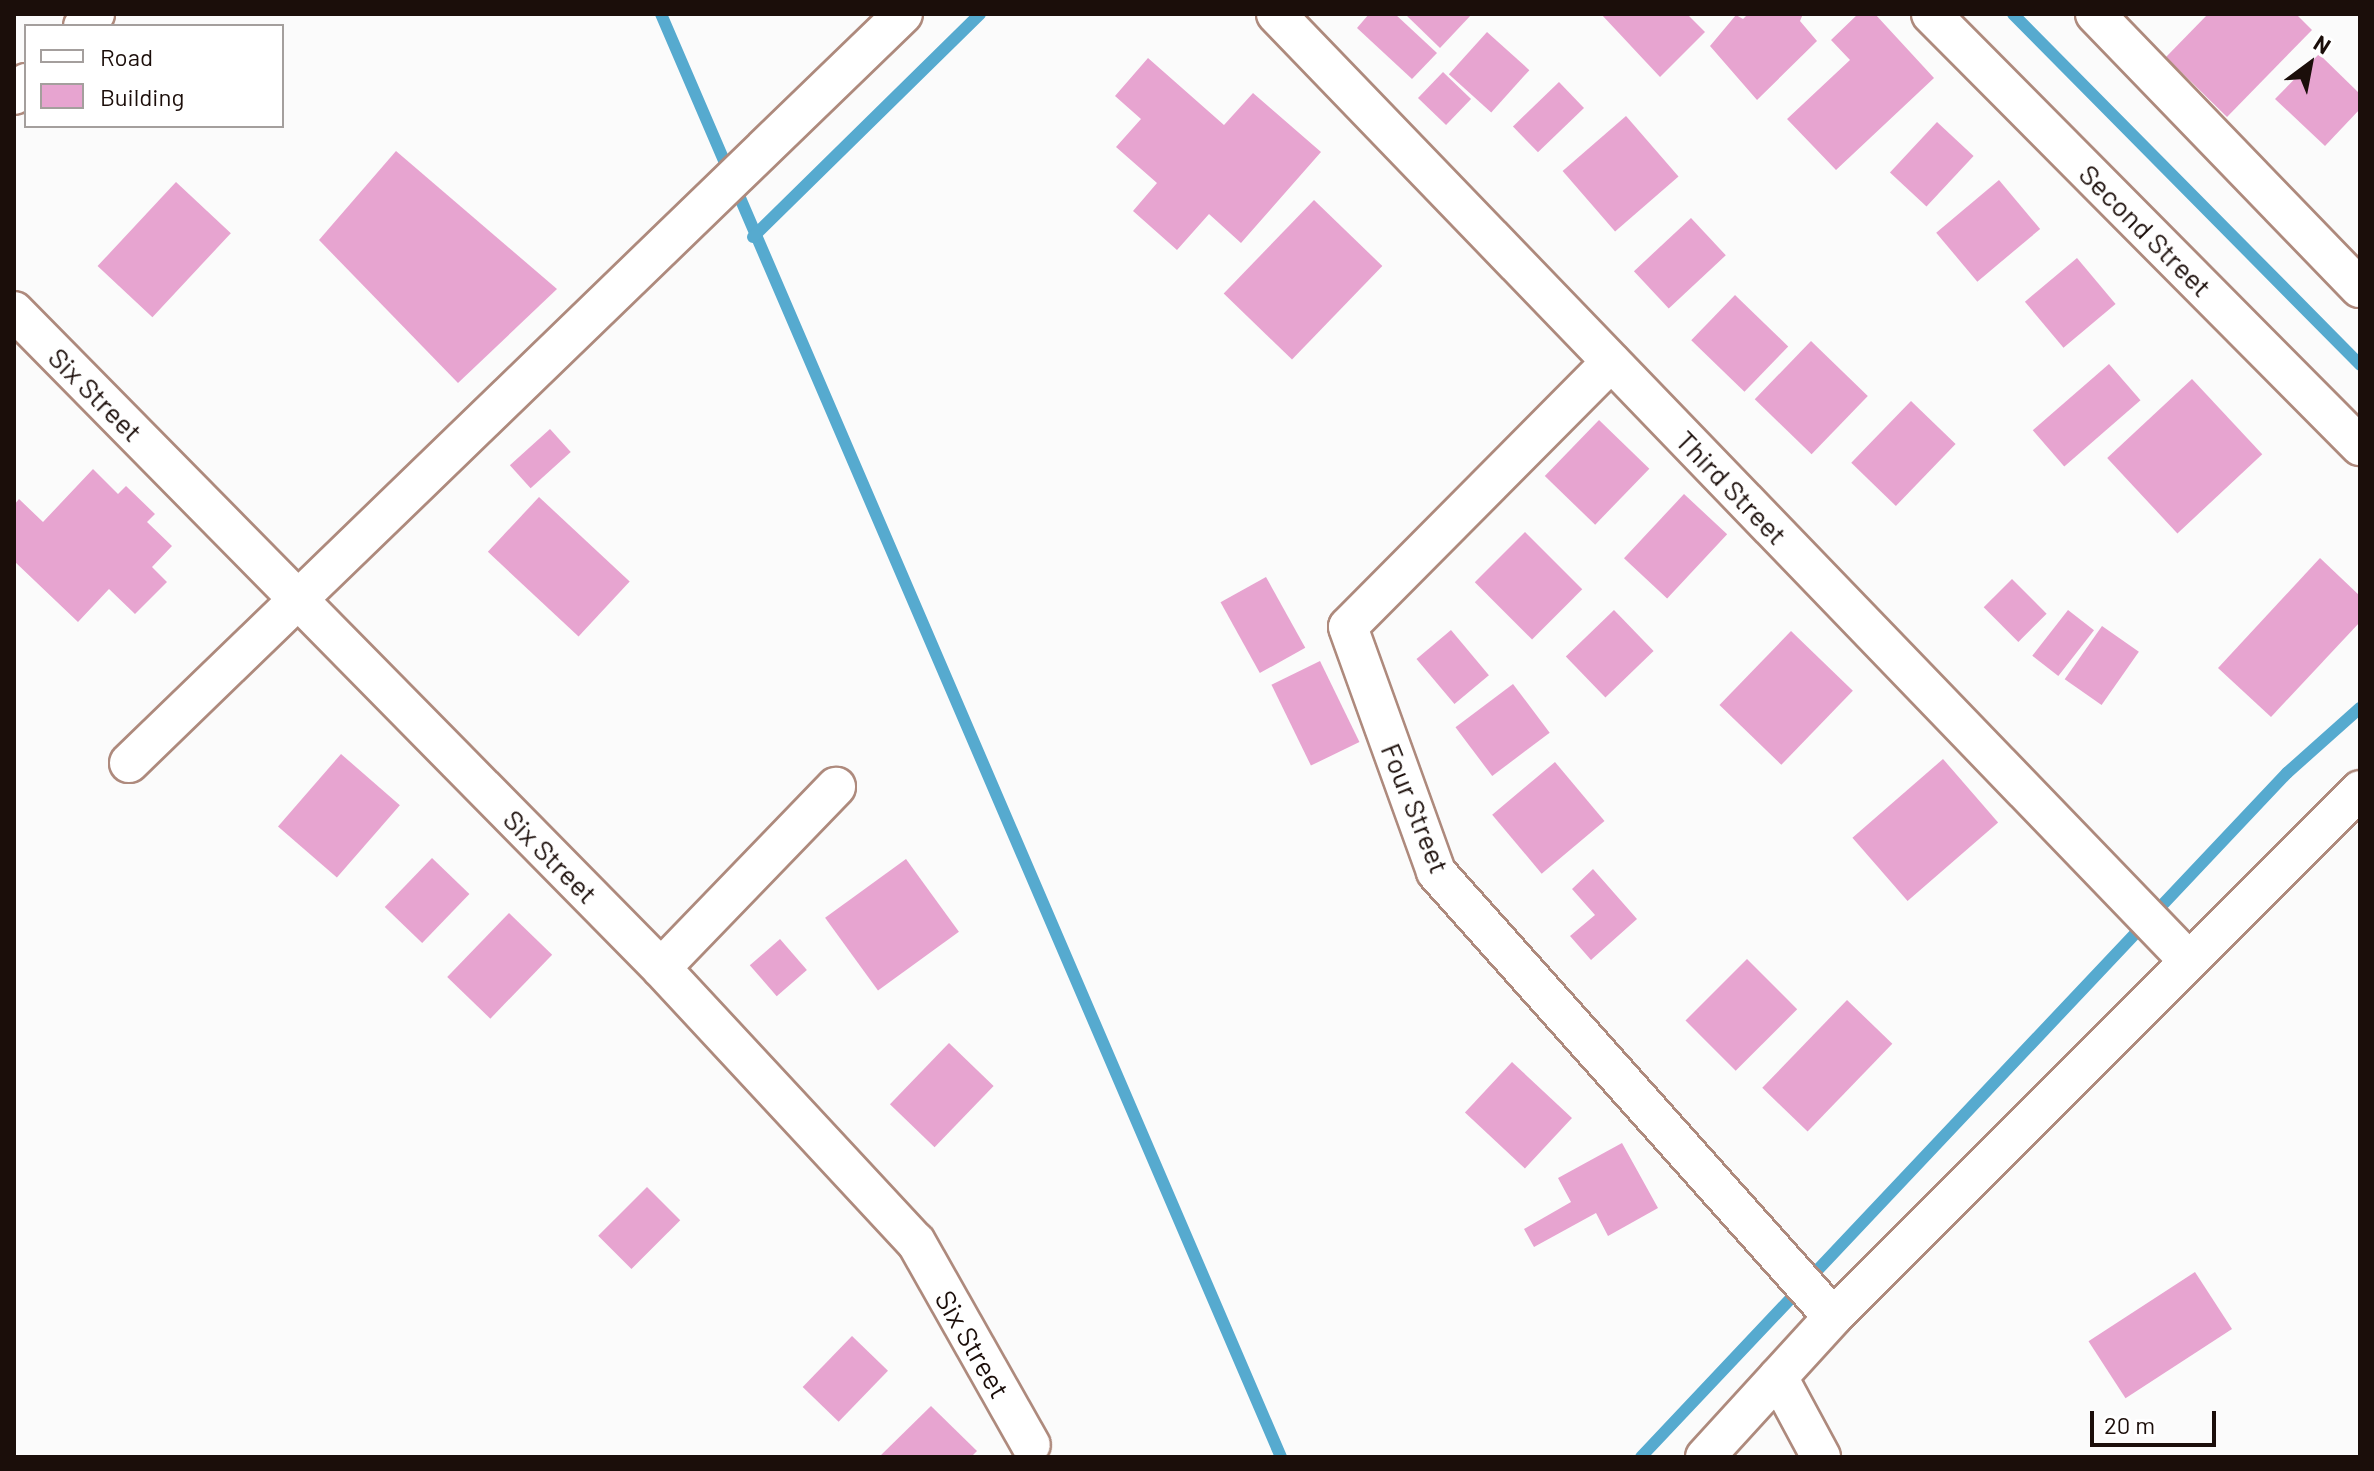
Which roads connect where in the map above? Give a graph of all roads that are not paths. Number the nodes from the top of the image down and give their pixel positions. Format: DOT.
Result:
graph roads {
  1 [pos="903,14"];
  2 [pos="1276,14"];
  3 [pos="1931,14"];
  4 [pos="2095,14"];
  5 [pos="2360,288"];
  6 [pos="14,311"];
  7 [pos="1611,362"];
  8 [pos="2360,446"];
  9 [pos="295,596"];
  10 [pos="129,763"];
  11 [pos="836,787"];
  12 [pos="2360,790"];
  13 [pos="2188,960"];
  14 [pos="661,968"];
  15 [pos="1833,1317"];
  16 [pos="1778,1377"];
  17 [pos="1031,1445"];
  18 [pos="1705,1457"];
  19 [pos="1821,1457"];
  1 -- 9 [label="street"];
  2 -- 7 [label="street, Third Street"];
  3 -- 8 [label="street, Second Street"];
  4 -- 5 [label="street"];
  6 -- 9 [label="street, Six Street"];
  7 -- 13 [label="street, Third Street"];
  7 -- 15 [label="street, Four Street"];
  9 -- 10 [label="street"];
  9 -- 14 [label="street, Six Street"];
  11 -- 14 [label="street"];
  12 -- 13 [label="street"];
  13 -- 15 [label="street"];
  14 -- 17 [label="street, Six Street"];
  15 -- 16 [label="street"];
  16 -- 18 [label="street"];
  16 -- 19 [label="street"];
}
